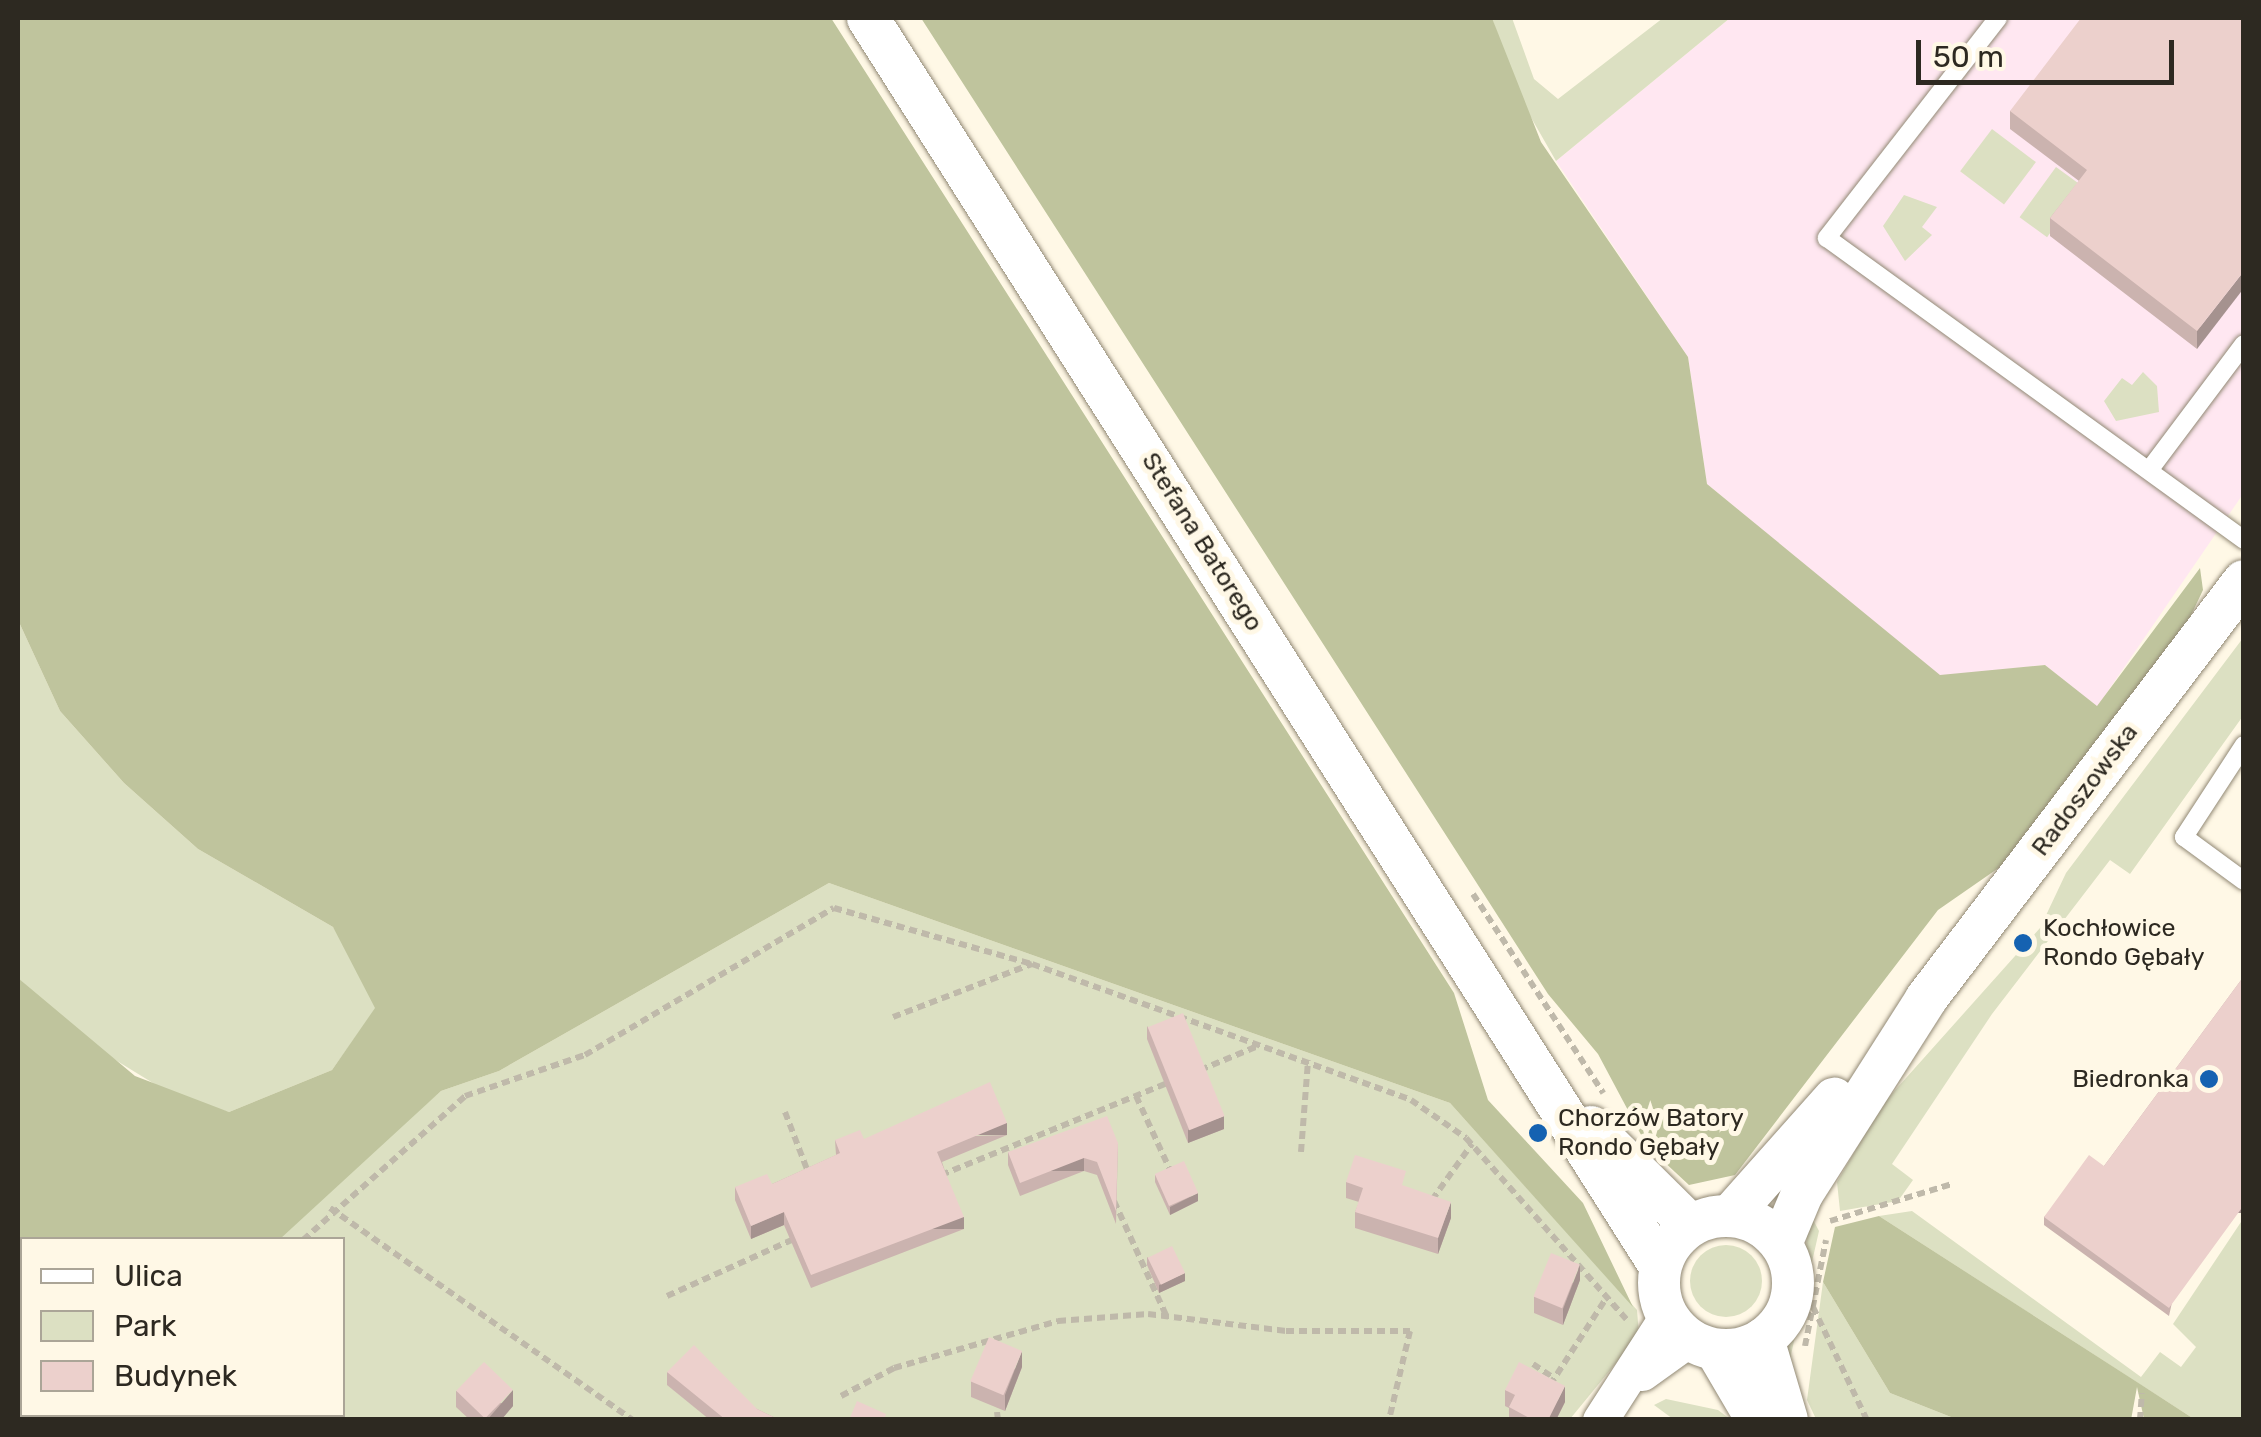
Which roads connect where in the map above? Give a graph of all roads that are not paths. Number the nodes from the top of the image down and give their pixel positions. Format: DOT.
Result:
graph roads {
  1 [pos="868,18"];
  2 [pos="1998,18"];
  3 [pos="2244,344"];
  4 [pos="2150,469"];
  5 [pos="2244,540"];
  6 [pos="2244,581"];
  7 [pos="2244,745"];
  8 [pos="2226,771"];
  9 [pos="2244,783"];
  10 [pos="2244,881"];
  11 [pos="1926,999"];
  12 [pos="1537,1066"];
  13 [pos="1710,1220"];
  14 [pos="1781,1244"];
  15 [pos="1660,1266"];
  16 [pos="1678,1335"];
  17 [pos="1763,1339"];
  18 [pos="1600,1420"];
  19 [pos="1758,1420"];
  20 [pos="1787,1420"];
  1 -- 12 [label="street, Stefana Batorego"];
  2 -- 4 [label="lane"];
  3 -- 4 [label="lane"];
  4 -- 5 [label="lane"];
  6 -- 11 [label="street, Radoszowska"];
  7 -- 8 [label="lane"];
  8 -- 9 [label="lane"];
  8 -- 10 [label="lane"];
  11 -- 13 [label="street, Radoszowska"];
  11 -- 14 [label="street, Radoszowska"];
  12 -- 13 [label="street, Stefana Batorego"];
  12 -- 15 [label="street, Stefana Batorego"];
  13 -- 14 [label="street"];
  13 -- 15 [label="street"];
  14 -- 17 [label="street"];
  15 -- 16 [label="street"];
  16 -- 17 [label="street"];
  16 -- 18 [label="street"];
  16 -- 19 [label="street"];
  17 -- 20 [label="street"];
}
